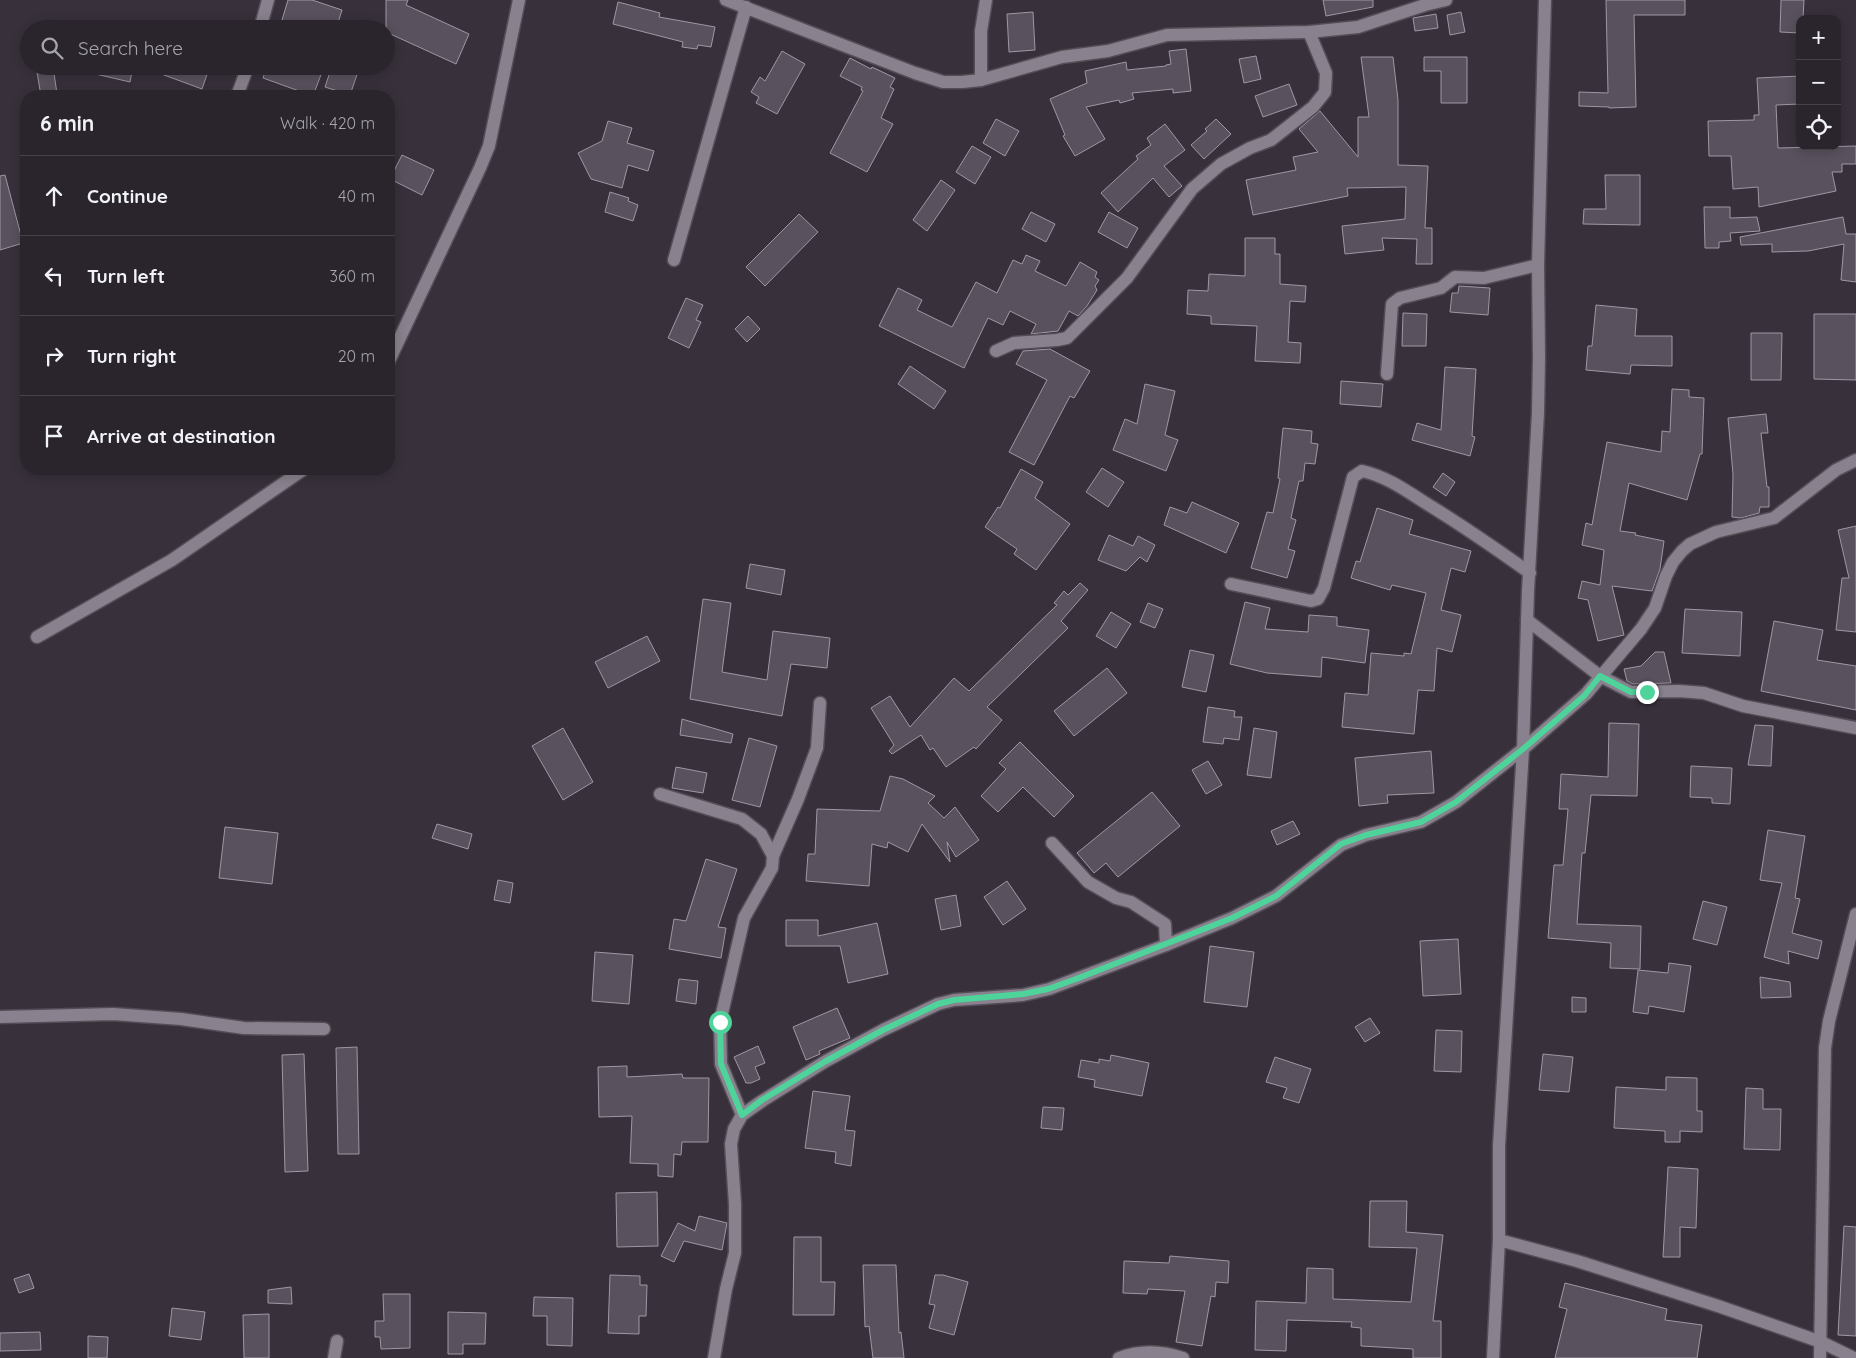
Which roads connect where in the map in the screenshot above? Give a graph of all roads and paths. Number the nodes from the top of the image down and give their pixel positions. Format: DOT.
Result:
graph roads {
  1 [pos="268,0"];
  2 [pos="519,0"];
  3 [pos="726,0"];
  4 [pos="986,0"];
  5 [pos="1446,0"];
  6 [pos="1545,0"];
  7 [pos="746,7"];
  8 [pos="262,20"];
  9 [pos="1309,32"];
  10 [pos="245,75"];
  11 [pos="981,80"];
  12 [pos="239,90"];
  13 [pos="674,260"];
  14 [pos="1538,265"];
  15 [pos="395,348"];
  16 [pos="996,351"];
  17 [pos="1387,374"];
  18 [pos="1856,460"];
  19 [pos="295,475"];
  20 [pos="1530,573"];
  21 [pos="1231,584"];
  22 [pos="1527,620"];
  23 [pos="38,637"];
  24 [pos="1600,676"];
  25 [pos="820,703"];
  26 [pos="1856,728"];
  27 [pos="1523,749"];
  28 [pos="660,794"];
  29 [pos="1052,843"];
  30 [pos="773,856"];
  31 [pos="1856,914"];
  32 [pos="1166,945"];
  33 [pos="0,1017"];
  34 [pos="324,1028"];
  35 [pos="742,1115"];
  36 [pos="1499,1240"];
  37 [pos="337,1341"];
  38 [pos="1821,1342"];
  39 [pos="334,1358"];
  40 [pos="714,1358"];
  41 [pos="1119,1358"];
  42 [pos="1184,1358"];
  43 [pos="1493,1358"];
  44 [pos="1820,1358"];
  45 [pos="1854,1358"];
  1 -- 8 [label="street"];
  2 -- 15 [label="street"];
  3 -- 7 [label="street"];
  4 -- 11 [label="street"];
  5 -- 9 [label="street"];
  6 -- 14 [label="street"];
  7 -- 11 [label="street"];
  7 -- 13 [label="street"];
  9 -- 11 [label="street"];
  9 -- 16 [label="street"];
  10 -- 12 [label="street"];
  14 -- 17 [label="street"];
  14 -- 20 [label="street"];
  18 -- 24 [label="street"];
  19 -- 23 [label="street"];
  20 -- 21 [label="street"];
  20 -- 22 [label="street"];
  22 -- 24 [label="street"];
  22 -- 27 [label="street"];
  24 -- 26 [label="street"];
  24 -- 27 [label="street"];
  25 -- 30 [label="street"];
  27 -- 32 [label="street"];
  27 -- 36 [label="street"];
  28 -- 30 [label="street"];
  29 -- 32 [label="street"];
  30 -- 35 [label="street"];
  31 -- 38 [label="street"];
  32 -- 35 [label="street"];
  33 -- 34 [label="street"];
  35 -- 40 [label="street"];
  36 -- 38 [label="street"];
  36 -- 43 [label="street"];
  37 -- 39 [label="street"];
  38 -- 44 [label="street"];
  38 -- 45 [label="street"];
  41 -- 42 [label="street"];
}
